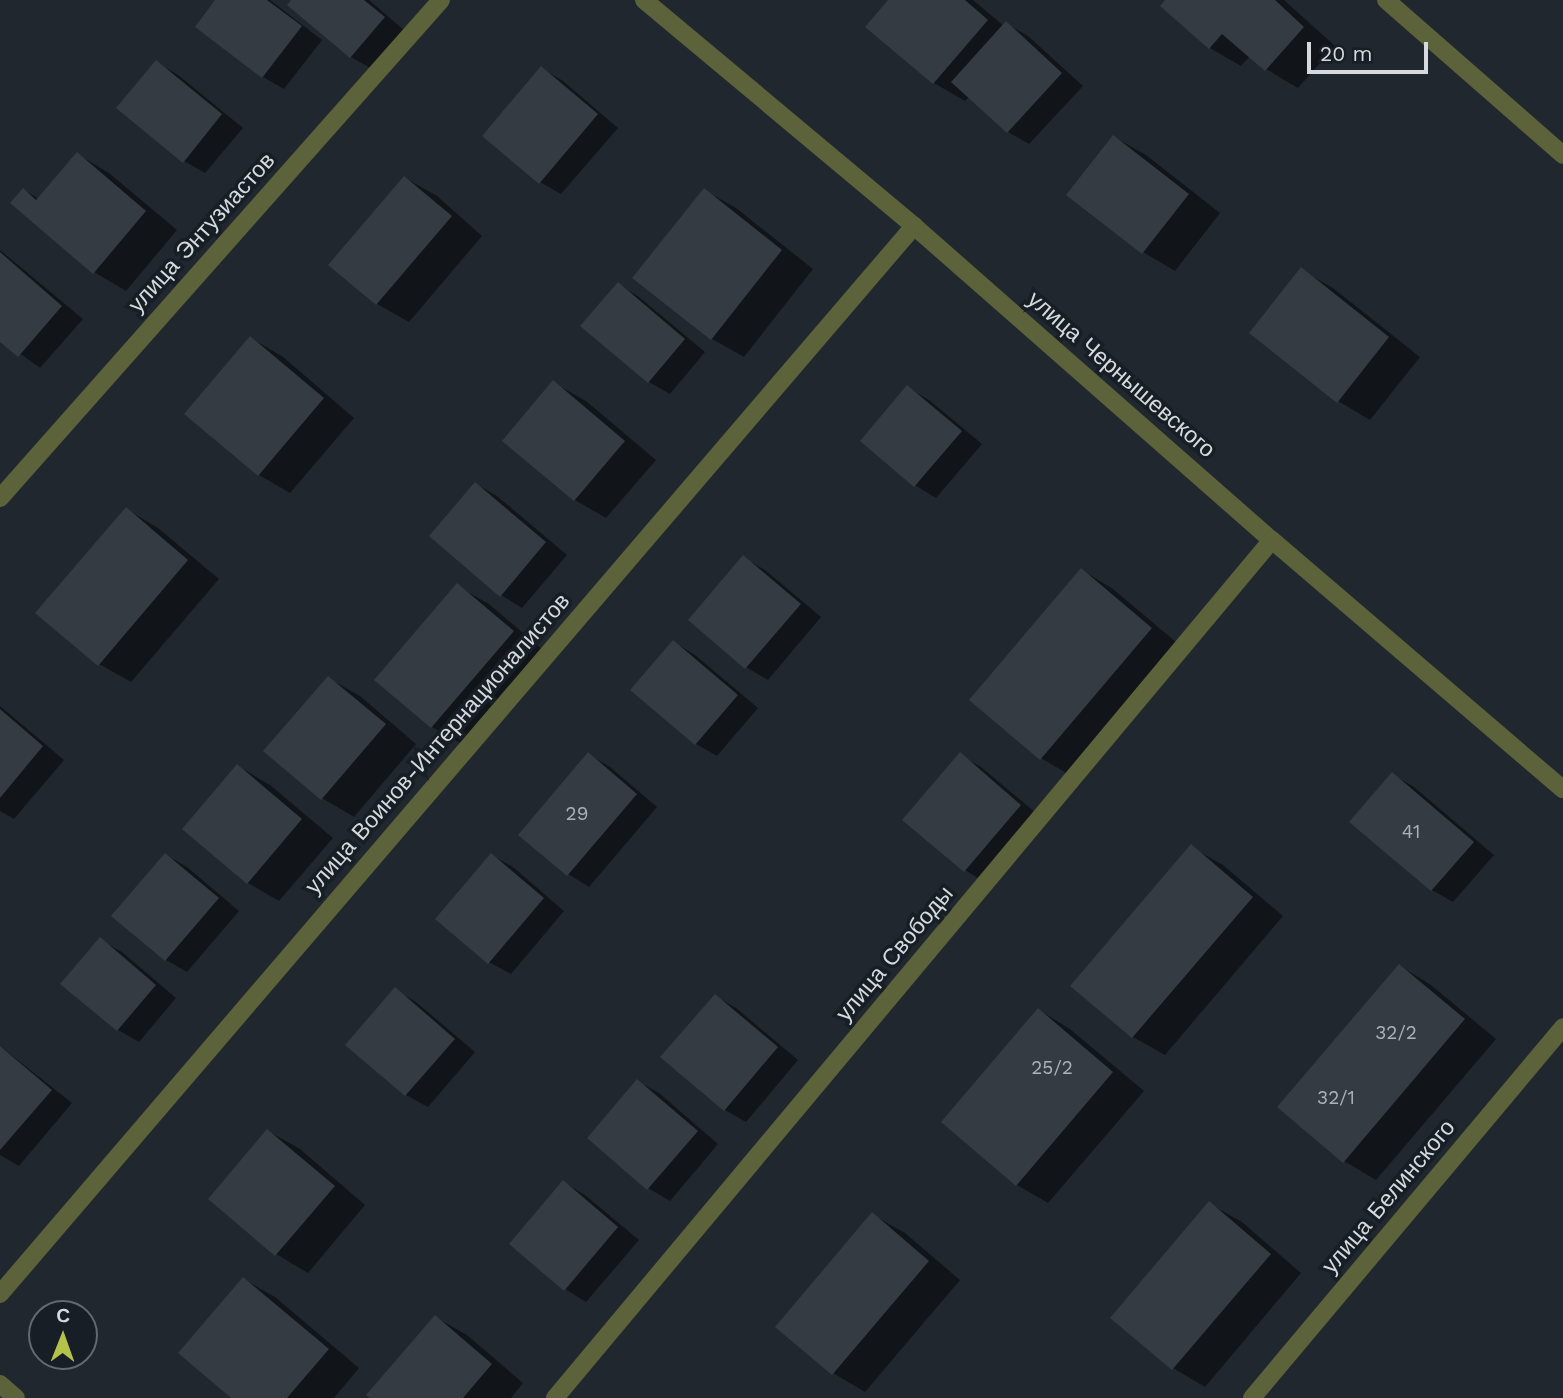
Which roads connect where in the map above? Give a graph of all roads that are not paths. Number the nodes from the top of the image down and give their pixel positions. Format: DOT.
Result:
graph roads {
  1 [pos="441,0"];
  2 [pos="644,0"];
  3 [pos="1386,0"];
  4 [pos="1563,155"];
  5 [pos="914,226"];
  6 [pos="0,498"];
  7 [pos="1272,540"];
  8 [pos="1563,789"];
  9 [pos="1563,1027"];
  10 [pos="0,1294"];
  11 [pos="0,1384"];
  12 [pos="16,1398"];
  13 [pos="555,1398"];
  14 [pos="1252,1398"];
  1 -- 6 [label="street, улица Энтузиастов"];
  2 -- 5 [label="street, улица Чернышевского"];
  3 -- 4 [label="street"];
  5 -- 7 [label="street, улица Чернышевского"];
  5 -- 10 [label="street, улица Воинов-Интернационалистов"];
  7 -- 8 [label="street, улица Чернышевского"];
  7 -- 13 [label="street, улица Свободы"];
  9 -- 14 [label="street, улица Белинского"];
  11 -- 12 [label="street"];
}
